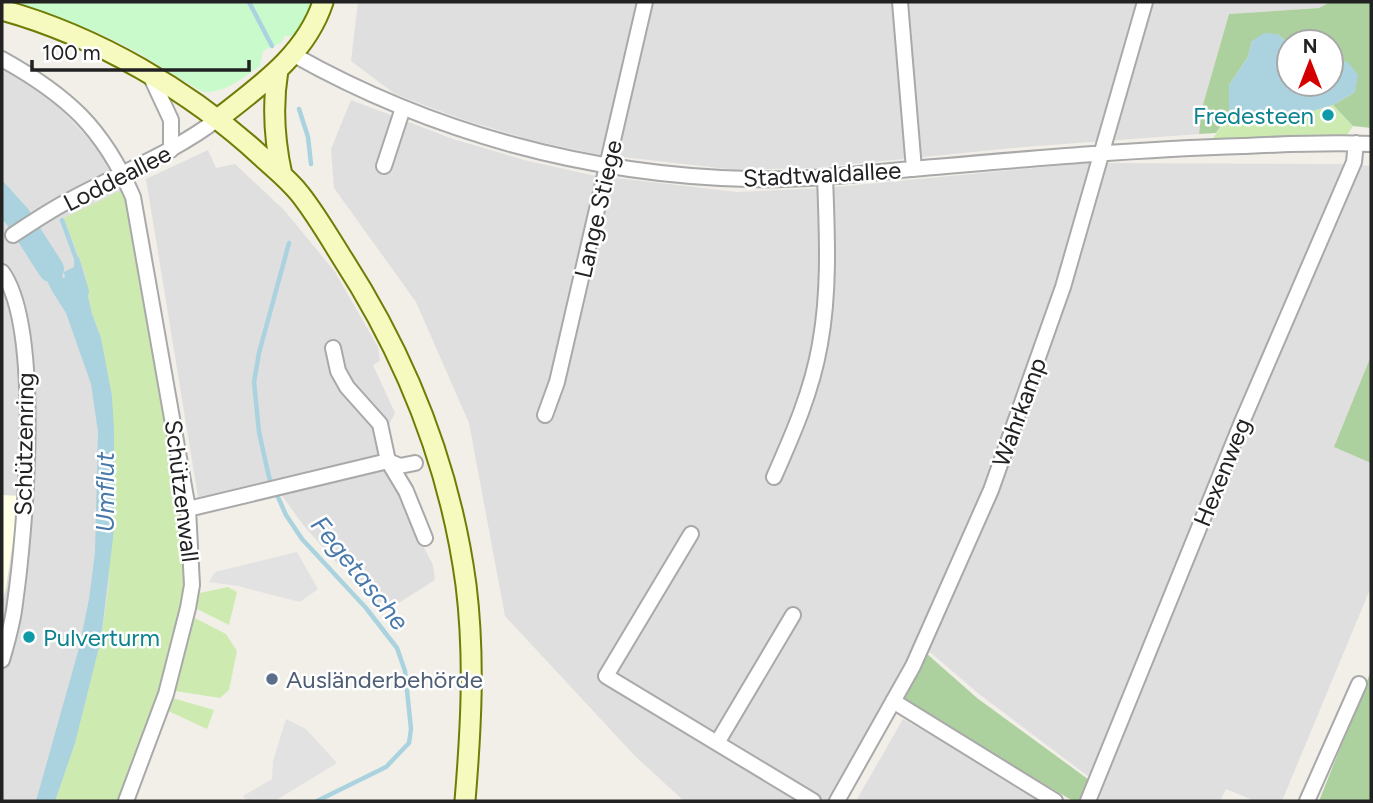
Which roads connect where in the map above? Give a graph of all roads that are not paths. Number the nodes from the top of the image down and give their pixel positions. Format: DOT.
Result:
graph roads {
  1 [pos="323,2"];
  2 [pos="645,2"];
  3 [pos="900,2"];
  4 [pos="1145,2"];
  5 [pos="2,10"];
  6 [pos="294,55"];
  7 [pos="2,59"];
  8 [pos="278,70"];
  9 [pos="150,75"];
  10 [pos="403,108"];
  11 [pos="219,118"];
  12 [pos="1356,143"];
  13 [pos="1371,144"];
  14 [pos="171,150"];
  15 [pos="1103,152"];
  16 [pos="384,166"];
  17 [pos="608,167"];
  18 [pos="914,169"];
  19 [pos="123,175"];
  20 [pos="282,175"];
  21 [pos="825,177"];
  22 [pos="13,235"];
  23 [pos="2,272"];
  24 [pos="333,348"];
  25 [pos="545,415"];
  26 [pos="388,461"];
  27 [pos="415,463"];
  28 [pos="774,477"];
  29 [pos="188,509"];
  30 [pos="691,534"];
  31 [pos="425,538"];
  32 [pos="793,615"];
  33 [pos="2,660"];
  34 [pos="1359,684"];
  35 [pos="893,701"];
  36 [pos="717,743"];
  37 [pos="126,801"];
  38 [pos="465,801"];
  39 [pos="813,801"];
  40 [pos="837,801"];
  41 [pos="1055,801"];
  42 [pos="1088,801"];
  43 [pos="1307,801"];
  1 -- 6 [label="street"];
  2 -- 17 [label="street, Lange Stiege"];
  3 -- 18 [label="street"];
  4 -- 15 [label="street, Wahrkamp"];
  5 -- 9 [label="street"];
  6 -- 8 [label="street"];
  6 -- 10 [label="street, Stadtwaldallee"];
  7 -- 19 [label="street, Schützenwall"];
  8 -- 11 [label="street"];
  8 -- 20 [label="street"];
  9 -- 11 [label="street"];
  9 -- 14 [label="street"];
  10 -- 16 [label="street"];
  10 -- 17 [label="street, Stadtwaldallee"];
  11 -- 14 [label="street, Loddeallee"];
  11 -- 20 [label="street"];
  12 -- 13 [label="street, Stadtwaldallee"];
  12 -- 15 [label="street, Stadtwaldallee"];
  12 -- 42 [label="street, Hexenweg"];
  14 -- 19 [label="street, Loddeallee"];
  15 -- 18 [label="street, Stadtwaldallee"];
  15 -- 35 [label="street, Wahrkamp"];
  17 -- 21 [label="street, Stadtwaldallee"];
  17 -- 25 [label="street, Lange Stiege"];
  18 -- 21 [label="street, Stadtwaldallee"];
  19 -- 22 [label="street, Loddeallee"];
  19 -- 29 [label="street, Schützenwall"];
  20 -- 38 [label="street"];
  21 -- 28 [label="street"];
  23 -- 33 [label="street, Schützenring"];
  24 -- 26 [label="street"];
  26 -- 27 [label="street"];
  26 -- 29 [label="street"];
  26 -- 31 [label="street"];
  29 -- 37 [label="street, Schützenwall"];
  30 -- 36 [label="street"];
  32 -- 36 [label="street"];
  34 -- 43 [label="street"];
  35 -- 40 [label="street, Wahrkamp"];
  35 -- 41 [label="street"];
  36 -- 39 [label="street"];
}
